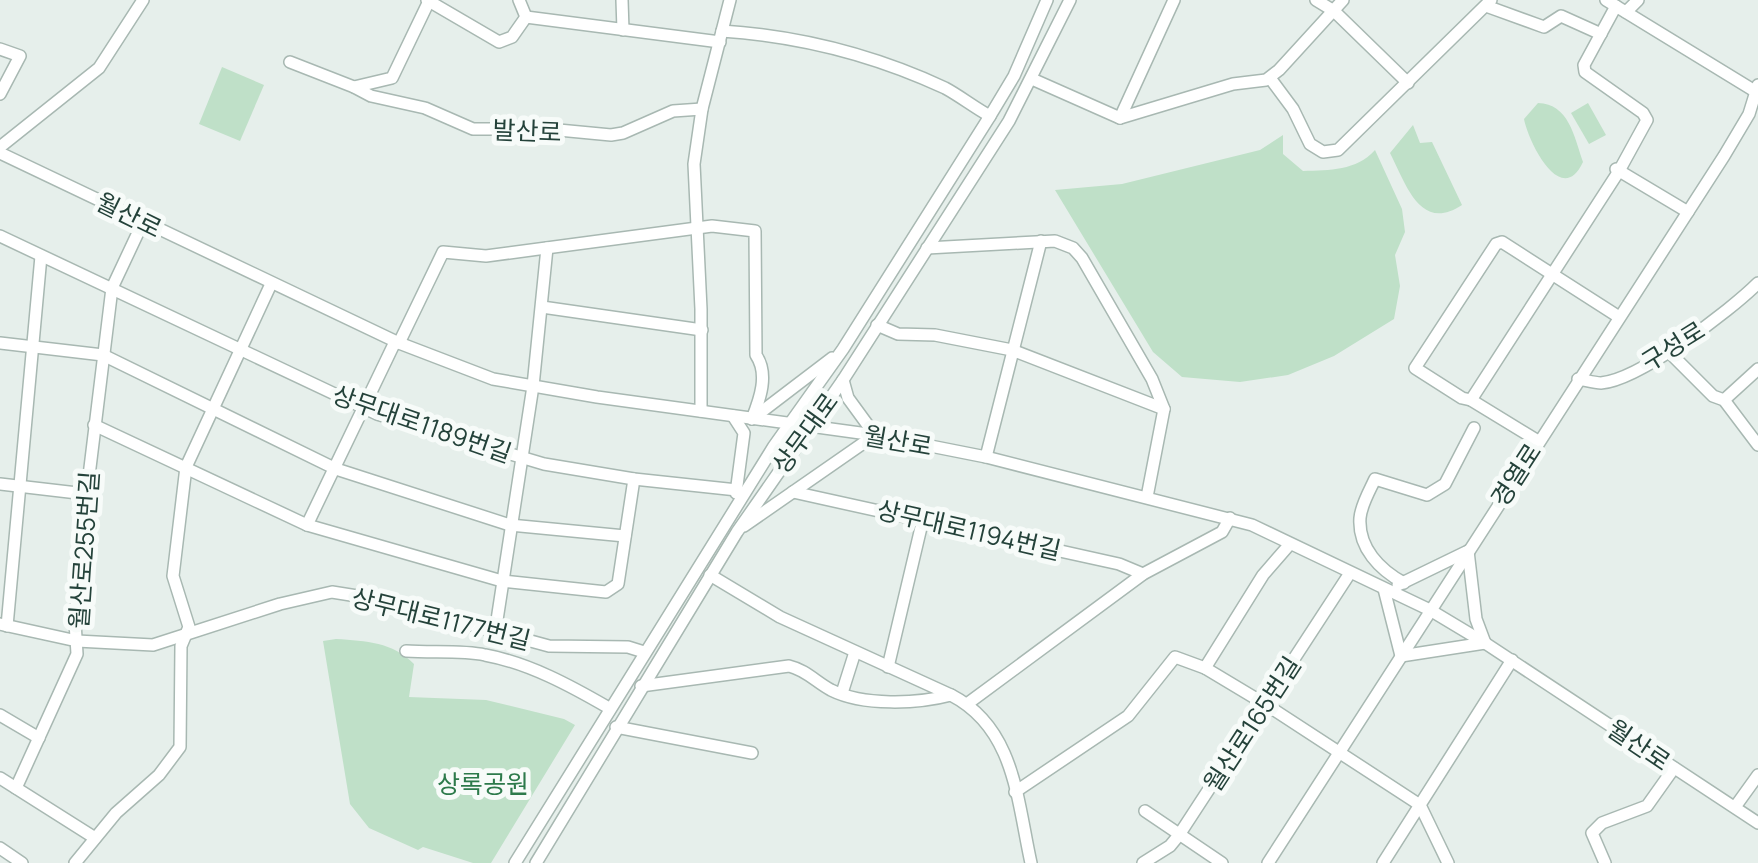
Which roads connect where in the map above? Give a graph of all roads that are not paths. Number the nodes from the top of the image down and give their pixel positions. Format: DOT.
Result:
graph roads {
  1 [pos="143,0"];
  2 [pos="428,0"];
  3 [pos="519,0"];
  4 [pos="622,0"];
  5 [pos="730,0"];
  6 [pos="1047,0"];
  7 [pos="1070,0"];
  8 [pos="1174,0"];
  9 [pos="1316,0"];
  10 [pos="1343,0"];
  11 [pos="1638,0"];
  12 [pos="1488,3"];
  13 [pos="1616,6"];
  14 [pos="1334,11"];
  15 [pos="526,17"];
  16 [pos="623,30"];
  17 [pos="1602,34"];
  18 [pos="721,36"];
  19 [pos="0,49"];
  20 [pos="290,62"];
  21 [pos="1274,74"];
  22 [pos="1032,79"];
  23 [pos="1408,83"];
  24 [pos="354,87"];
  25 [pos="1758,90"];
  26 [pos="0,94"];
  27 [pos="702,109"];
  28 [pos="990,116"];
  29 [pos="1120,118"];
  30 [pos="0,150"];
  31 [pos="1616,169"];
  32 [pos="1688,212"];
  33 [pos="143,222"];
  34 [pos="698,229"];
  35 [pos="0,236"];
  36 [pos="1040,241"];
  37 [pos="547,248"];
  38 [pos="927,248"];
  39 [pos="41,256"];
  40 [pos="1551,274"];
  41 [pos="1758,283"];
  42 [pos="271,284"];
  43 [pos="112,288"];
  44 [pos="542,306"];
  45 [pos="1619,317"];
  46 [pos="878,326"];
  47 [pos="702,330"];
  48 [pos="0,343"];
  49 [pos="397,343"];
  50 [pos="32,347"];
  51 [pos="239,349"];
  52 [pos="843,349"];
  53 [pos="1012,350"];
  54 [pos="1668,350"];
  55 [pos="103,355"];
  56 [pos="1758,369"];
  57 [pos="1578,379"];
  58 [pos="843,380"];
  59 [pos="532,386"];
  60 [pos="1471,400"];
  61 [pos="1724,400"];
  62 [pos="212,408"];
  63 [pos="365,409"];
  64 [pos="1164,409"];
  65 [pos="702,411"];
  66 [pos="733,416"];
  67 [pos="752,419"];
  68 [pos="94,425"];
  69 [pos="788,425"];
  70 [pos="809,427"];
  71 [pos="1474,428"];
  72 [pos="874,435"];
  73 [pos="1538,441"];
  74 [pos="1758,445"];
  75 [pos="986,457"];
  76 [pos="520,459"];
  77 [pos="186,467"];
  78 [pos="336,469"];
  79 [pos="634,478"];
  80 [pos="0,484"];
  81 [pos="19,487"];
  82 [pos="737,490"];
  83 [pos="793,492"];
  84 [pos="86,494"];
  85 [pos="1147,497"];
  86 [pos="734,509"];
  87 [pos="1230,518"];
  88 [pos="923,519"];
  89 [pos="510,525"];
  90 [pos="307,526"];
  91 [pos="737,532"];
  92 [pos="625,536"];
  93 [pos="1290,544"];
  94 [pos="1468,551"];
  95 [pos="1350,573"];
  96 [pos="1143,574"];
  97 [pos="710,575"];
  98 [pos="502,581"];
  99 [pos="1404,582"];
  100 [pos="1384,589"];
  101 [pos="1430,610"];
  102 [pos="3,625"];
  103 [pos="495,633"];
  104 [pos="184,636"];
  105 [pos="77,642"];
  106 [pos="1484,642"];
  107 [pos="406,651"];
  108 [pos="644,652"];
  109 [pos="855,652"];
  110 [pos="1400,656"];
  111 [pos="1512,660"];
  112 [pos="888,667"];
  113 [pos="1205,668"];
  114 [pos="640,686"];
  115 [pos="842,693"];
  116 [pos="951,695"];
  117 [pos="968,704"];
  118 [pos="1266,704"];
  119 [pos="609,708"];
  120 [pos="0,715"];
  121 [pos="616,727"];
  122 [pos="39,738"];
  123 [pos="1339,752"];
  124 [pos="752,753"];
  125 [pos="1674,768"];
  126 [pos="1758,776"];
  127 [pos="0,778"];
  128 [pos="16,788"];
  129 [pos="1015,792"];
  130 [pos="1420,806"];
  131 [pos="1734,807"];
  132 [pos="1145,811"];
  133 [pos="1758,824"];
  134 [pos="1179,835"];
  135 [pos="95,838"];
  136 [pos="0,848"];
  137 [pos="22,863"];
  138 [pos="75,863"];
  139 [pos="515,863"];
  140 [pos="536,863"];
  141 [pos="1031,863"];
  142 [pos="1143,863"];
  143 [pos="1222,863"];
  144 [pos="1268,863"];
  145 [pos="1383,863"];
  146 [pos="1448,863"];
  147 [pos="1605,863"];
  1 -- 30 [label="street"];
  2 -- 15 [label="street"];
  2 -- 24 [label="street"];
  3 -- 15 [label="street"];
  4 -- 16 [label="street"];
  5 -- 18 [label="street"];
  6 -- 28 [label="street, 상무대로"];
  7 -- 22 [label="street, 상무대로"];
  8 -- 29 [label="street"];
  9 -- 14 [label="street"];
  10 -- 14 [label="street"];
  11 -- 13 [label="street"];
  12 -- 17 [label="street"];
  12 -- 23 [label="street"];
  13 -- 17 [label="street"];
  13 -- 25 [label="street"];
  14 -- 21 [label="street"];
  14 -- 23 [label="street"];
  15 -- 16 [label="street"];
  16 -- 18 [label="street"];
  17 -- 31 [label="street"];
  18 -- 27 [label="street"];
  18 -- 28 [label="street"];
  19 -- 26 [label="street"];
  20 -- 24 [label="street, 발산로"];
  21 -- 23 [label="street"];
  21 -- 29 [label="street"];
  22 -- 29 [label="street"];
  22 -- 38 [label="street, 상무대로"];
  24 -- 27 [label="street, 발산로"];
  25 -- 32 [label="street, 경열로"];
  27 -- 34 [label="street"];
  28 -- 52 [label="street, 상무대로"];
  30 -- 33 [label="street, 월산로"];
  31 -- 32 [label="street"];
  31 -- 40 [label="street"];
  32 -- 45 [label="street, 경열로"];
  33 -- 42 [label="street, 월산로"];
  33 -- 43 [label="street, 월산로255번길"];
  34 -- 37 [label="street"];
  34 -- 47 [label="street"];
  34 -- 67 [label="street"];
  35 -- 39 [label="street, 상무대로1189번길"];
  36 -- 38 [label="street"];
  36 -- 53 [label="street"];
  36 -- 64 [label="street"];
  37 -- 44 [label="street"];
  37 -- 49 [label="street"];
  38 -- 46 [label="street, 상무대로"];
  39 -- 43 [label="street, 상무대로1189번길"];
  39 -- 50 [label="street"];
  40 -- 45 [label="street"];
  40 -- 60 [label="street"];
  40 -- 60 [label="street"];
  41 -- 54 [label="street, 구성로"];
  42 -- 49 [label="street, 월산로"];
  42 -- 51 [label="street"];
  43 -- 51 [label="street, 상무대로1189번길"];
  43 -- 55 [label="street, 월산로255번길"];
  44 -- 47 [label="street"];
  44 -- 59 [label="street"];
  45 -- 57 [label="street, 경열로"];
  46 -- 53 [label="street"];
  46 -- 58 [label="street, 상무대로"];
  47 -- 65 [label="street"];
  48 -- 50 [label="street"];
  49 -- 59 [label="street, 월산로"];
  49 -- 63 [label="street"];
  50 -- 55 [label="street"];
  50 -- 81 [label="street"];
  51 -- 62 [label="street"];
  51 -- 63 [label="street, 상무대로1189번길"];
  52 -- 67 [label="street"];
  52 -- 69 [label="street, 상무대로"];
  53 -- 64 [label="street"];
  53 -- 75 [label="street"];
  54 -- 57 [label="street, 구성로"];
  54 -- 61 [label="street"];
  55 -- 62 [label="street"];
  55 -- 68 [label="street, 월산로255번길"];
  56 -- 61 [label="street"];
  57 -- 73 [label="street, 경열로"];
  58 -- 70 [label="street, 상무대로"];
  58 -- 72 [label="street"];
  59 -- 65 [label="street, 월산로"];
  59 -- 76 [label="street"];
  60 -- 73 [label="street"];
  61 -- 74 [label="street"];
  62 -- 77 [label="street"];
  62 -- 78 [label="street"];
  63 -- 76 [label="street, 상무대로1189번길"];
  63 -- 78 [label="street"];
  64 -- 85 [label="street"];
  65 -- 66 [label="street, 월산로"];
  66 -- 67 [label="street, 월산로"];
  66 -- 82 [label="street"];
  67 -- 69 [label="street, 월산로"];
  68 -- 77 [label="street"];
  68 -- 84 [label="street, 월산로255번길"];
  69 -- 70 [label="street, 월산로"];
  69 -- 86 [label="street, 상무대로"];
  70 -- 72 [label="street, 월산로"];
  70 -- 91 [label="street, 상무대로"];
  71 -- 99 [label="street"];
  72 -- 75 [label="street, 월산로"];
  72 -- 83 [label="street"];
  73 -- 94 [label="street, 경열로"];
  75 -- 85 [label="street, 월산로"];
  76 -- 79 [label="street, 상무대로1189번길"];
  76 -- 89 [label="street"];
  77 -- 90 [label="street"];
  77 -- 104 [label="street"];
  78 -- 89 [label="street"];
  78 -- 90 [label="street"];
  79 -- 82 [label="street, 상무대로1189번길"];
  79 -- 92 [label="street"];
  80 -- 81 [label="street"];
  81 -- 84 [label="street"];
  81 -- 102 [label="street"];
  82 -- 86 [label="street"];
  83 -- 88 [label="street, 상무대로1194번길"];
  83 -- 91 [label="street"];
  84 -- 105 [label="street, 월산로255번길"];
  85 -- 87 [label="street, 월산로"];
  86 -- 108 [label="street, 상무대로"];
  87 -- 93 [label="street, 월산로"];
  87 -- 96 [label="street"];
  88 -- 96 [label="street, 상무대로1194번길"];
  88 -- 112 [label="street, 상무대로1194번길"];
  89 -- 92 [label="street"];
  89 -- 98 [label="street"];
  90 -- 98 [label="street"];
  91 -- 97 [label="street, 상무대로"];
  92 -- 98 [label="street"];
  93 -- 95 [label="street, 월산로"];
  93 -- 113 [label="street"];
  94 -- 99 [label="street"];
  94 -- 101 [label="street, 경열로"];
  94 -- 106 [label="street"];
  95 -- 100 [label="street, 월산로"];
  95 -- 118 [label="street, 월산로165번길"];
  96 -- 117 [label="street"];
  97 -- 109 [label="street"];
  97 -- 114 [label="street, 상무대로"];
  98 -- 103 [label="street"];
  99 -- 100 [label="street"];
  100 -- 101 [label="street, 월산로"];
  100 -- 110 [label="street"];
  101 -- 106 [label="street, 월산로"];
  101 -- 110 [label="street, 경열로"];
  102 -- 105 [label="street, 상무대로1177번길"];
  103 -- 104 [label="street, 상무대로1177번길"];
  103 -- 108 [label="street, 상무대로1177번길"];
  104 -- 105 [label="street, 상무대로1177번길"];
  104 -- 135 [label="street"];
  105 -- 122 [label="street, 월산로255번길"];
  106 -- 110 [label="street"];
  106 -- 111 [label="street, 월산로"];
  107 -- 119 [label="street"];
  108 -- 119 [label="street, 상무대로"];
  109 -- 112 [label="street"];
  109 -- 115 [label="street"];
  110 -- 123 [label="street, 경열로"];
  111 -- 125 [label="street, 월산로"];
  111 -- 130 [label="street"];
  112 -- 116 [label="street"];
  113 -- 118 [label="street"];
  113 -- 129 [label="street"];
  114 -- 115 [label="street"];
  114 -- 121 [label="street, 상무대로"];
  115 -- 116 [label="street"];
  116 -- 117 [label="street"];
  117 -- 129 [label="street"];
  118 -- 123 [label="street"];
  118 -- 134 [label="street, 월산로165번길"];
  119 -- 139 [label="street, 상무대로"];
  120 -- 122 [label="street"];
  121 -- 124 [label="street"];
  121 -- 140 [label="street, 상무대로"];
  122 -- 128 [label="street, 월산로255번길"];
  123 -- 130 [label="street"];
  123 -- 144 [label="street, 경열로"];
  125 -- 131 [label="street, 월산로"];
  125 -- 147 [label="street"];
  126 -- 131 [label="street"];
  127 -- 128 [label="street"];
  128 -- 135 [label="street"];
  129 -- 141 [label="street"];
  130 -- 145 [label="street"];
  130 -- 146 [label="street"];
  131 -- 133 [label="street, 월산로"];
  132 -- 134 [label="street"];
  134 -- 142 [label="street, 월산로165번길"];
  134 -- 143 [label="street"];
  135 -- 138 [label="street"];
  136 -- 137 [label="street"];
}
